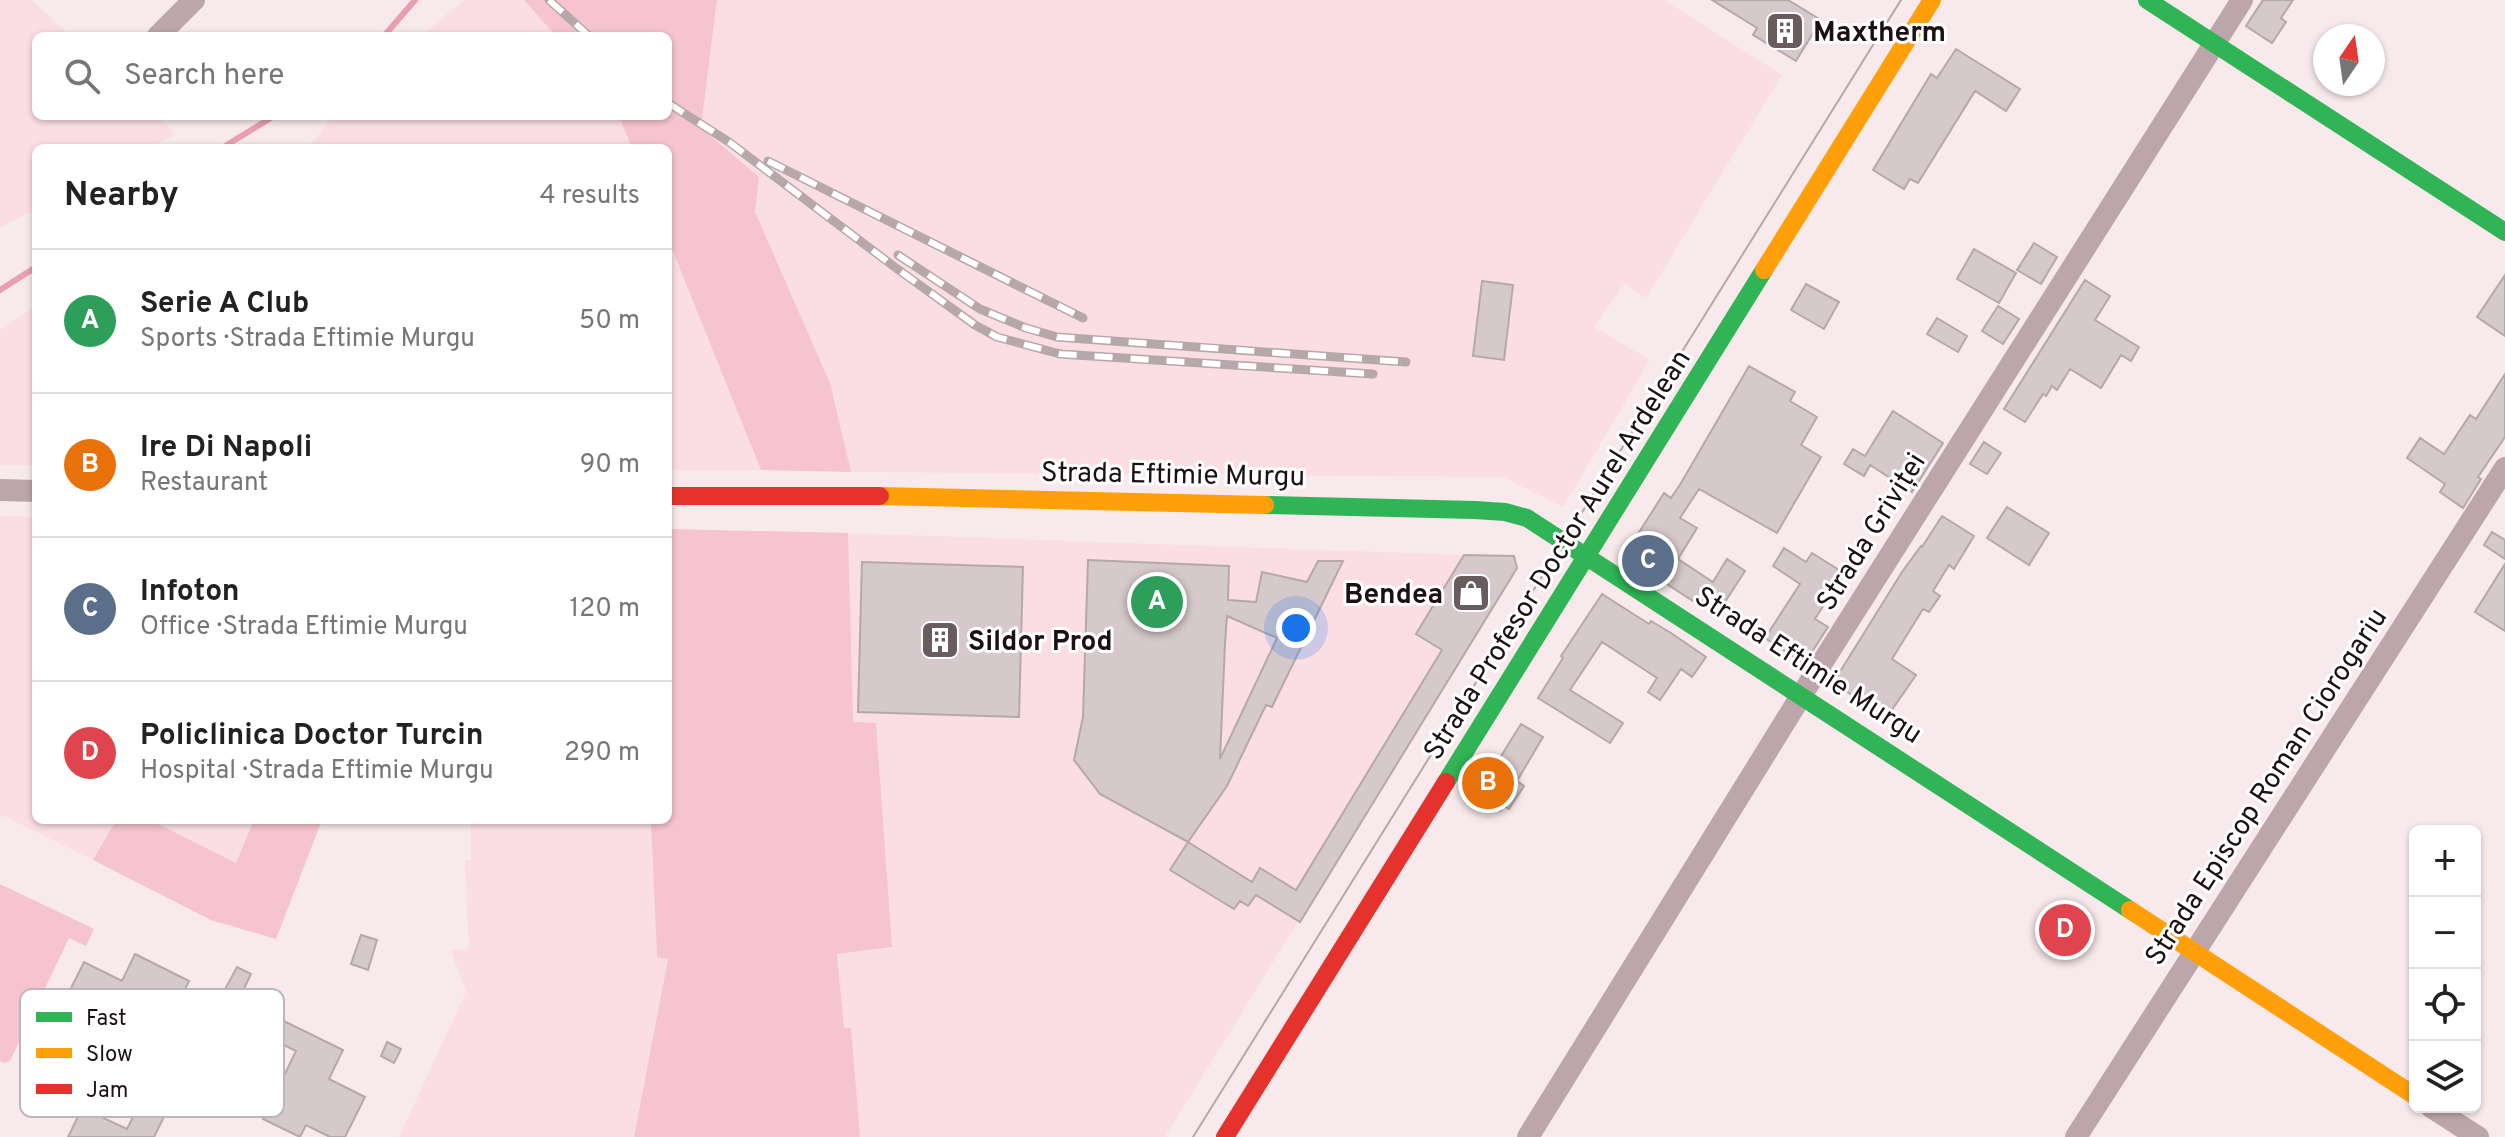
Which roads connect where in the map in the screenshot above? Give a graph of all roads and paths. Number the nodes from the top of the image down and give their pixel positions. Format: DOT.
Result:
graph roads {
  1 [pos="194,0"];
  2 [pos="1932,0"];
  3 [pos="2147,0"];
  4 [pos="2242,0"];
  5 [pos="162,32"];
  6 [pos="2214,43"];
  7 [pos="2505,232"];
  8 [pos="2505,468"];
  9 [pos="0,490"];
  10 [pos="32,491"];
  11 [pos="672,496"];
  12 [pos="1589,556"];
  13 [pos="1801,696"];
  14 [pos="2194,953"];
  15 [pos="2409,1092"];
  16 [pos="2440,1113"];
  17 [pos="1225,1137"];
  18 [pos="1528,1137"];
  19 [pos="2076,1137"];
  20 [pos="2478,1137"];
  1 -- 5 [label="street"];
  2 -- 12 [label="street, Strada Profesor Doctor Aurel Ardelean"];
  3 -- 6 [label="street"];
  4 -- 6 [label="street, Strada Griviței"];
  6 -- 7 [label="street"];
  6 -- 13 [label="street, Strada Griviței"];
  8 -- 14 [label="street, Strada Episcop Roman Ciorogariu"];
  9 -- 10 [label="street"];
  11 -- 12 [label="street, Strada Eftimie Murgu"];
  12 -- 13 [label="street, Strada Eftimie Murgu"];
  12 -- 17 [label="street, Strada Profesor Doctor Aurel Ardelean"];
  13 -- 14 [label="street, Strada Eftimie Murgu"];
  13 -- 18 [label="street, Strada Griviței"];
  14 -- 15 [label="street, Strada Eftimie Murgu"];
  14 -- 19 [label="street, Strada Episcop Roman Ciorogariu"];
  16 -- 20 [label="street"];
}
